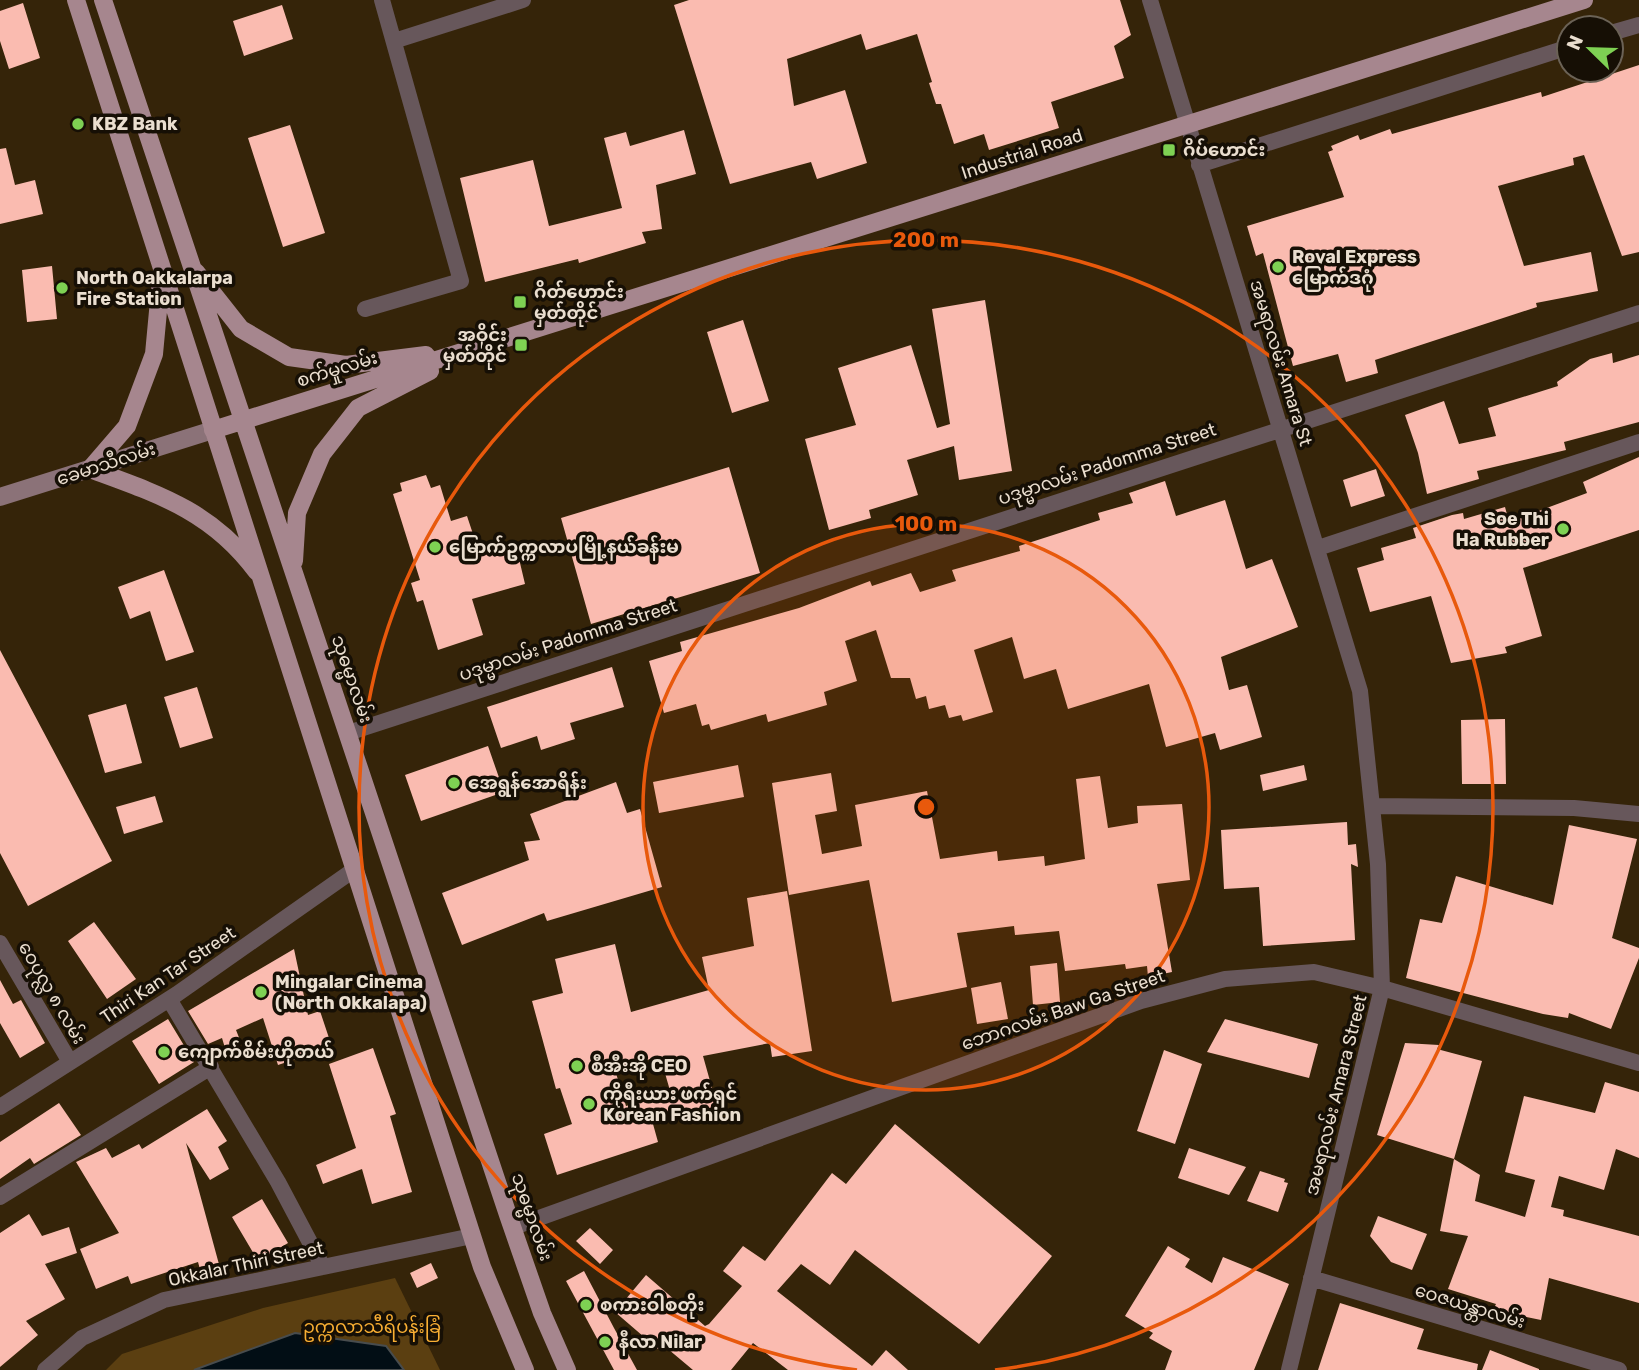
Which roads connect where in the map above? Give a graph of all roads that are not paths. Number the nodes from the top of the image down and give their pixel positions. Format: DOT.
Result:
graph roads {
  1 [pos="76,0"];
  2 [pos="103,0"];
  3 [pos="382,0"];
  4 [pos="523,0"];
  5 [pos="1150,0"];
  6 [pos="1584,0"];
  7 [pos="394,41"];
  8 [pos="1555,51"];
  9 [pos="1188,123"];
  10 [pos="1199,165"];
  11 [pos="188,262"];
  12 [pos="162,269"];
  13 [pos="365,309"];
  14 [pos="1639,313"];
  15 [pos="474,349"];
  16 [pos="241,421"];
  17 [pos="1282,427"];
  18 [pos="213,430"];
  19 [pos="1639,442"];
  20 [pos="90,469"];
  21 [pos="0,497"];
  22 [pos="1318,548"];
  23 [pos="294,571"];
  24 [pos="263,580"];
  25 [pos="348,733"];
  26 [pos="1365,741"];
  27 [pos="1372,806"];
  28 [pos="1639,814"];
  29 [pos="356,874"];
  30 [pos="0,943"];
  31 [pos="1382,988"];
  32 [pos="169,999"];
  33 [pos="70,1062"];
  34 [pos="1639,1063"];
  35 [pos="211,1067"];
  36 [pos="0,1107"];
  37 [pos="0,1197"];
  38 [pos="514,1227"];
  39 [pos="472,1236"];
  40 [pos="323,1267"];
  41 [pos="1311,1278"];
  42 [pos="45,1370"];
  43 [pos="525,1370"];
  44 [pos="567,1370"];
  45 [pos="1289,1370"];
  46 [pos="1619,1370"];
  1 -- 12 [label="main road"];
  2 -- 11 [label="main road, သုဓမ္မာလမ်း"];
  3 -- 7 [label="street"];
  4 -- 7 [label="street"];
  5 -- 9 [label="street, အမရာလမ်း Amara St"];
  6 -- 9 [label="main road, Industrial Road"];
  7 -- 13 [label="street"];
  8 -- 10 [label="street"];
  9 -- 10 [label="street, အမရာလမ်း Amara St"];
  9 -- 15 [label="main road, Industrial Road"];
  10 -- 17 [label="street, အမရာလမ်း Amara St"];
  11 -- 15 [label="main road"];
  11 -- 16 [label="main road, သုဓမ္မာလမ်း"];
  12 -- 18 [label="main road"];
  12 -- 20 [label="main road"];
  14 -- 17 [label="street, ပဒုမ္မာလမ်း Padomma Street"];
  15 -- 16 [label="main road, စက်မှုလမ်း"];
  15 -- 23 [label="main road"];
  16 -- 18 [label="main road, စက်မှုလမ်း"];
  16 -- 23 [label="main road, သုဓမ္မာလမ်း"];
  17 -- 22 [label="street, အမရာလမ်း Amara St"];
  17 -- 25 [label="street, ပဒုမ္မာလမ်း Padomma Street"];
  18 -- 20 [label="main road, ခေမာသီလမ်း"];
  18 -- 24 [label="main road"];
  19 -- 22 [label="street"];
  20 -- 21 [label="main road, ခေမာသီလမ်း"];
  20 -- 24 [label="main road"];
  22 -- 26 [label="street, အမရာလမ်း Amara St"];
  23 -- 25 [label="main road, သုဓမ္မာလမ်း"];
  24 -- 29 [label="main road"];
  25 -- 38 [label="main road, သုဓမ္မာလမ်း"];
  26 -- 27 [label="street, အမရာလမ်း Amara Street"];
  27 -- 28 [label="street"];
  27 -- 31 [label="street, အမရာလမ်း Amara Street"];
  29 -- 32 [label="street, Thiri Kan Tar Street"];
  29 -- 39 [label="main road"];
  30 -- 33 [label="street, ဝေပုလ္လ ၈ လမ်း"];
  31 -- 34 [label="street, ဘောဂလမ်း Baw Ga Street"];
  31 -- 38 [label="street, ဘောဂလမ်း Baw Ga Street"];
  31 -- 41 [label="street, အမရာလမ်း Amara Street"];
  32 -- 33 [label="street, Thiri Kan Tar Street"];
  32 -- 35 [label="street"];
  33 -- 36 [label="street, Thiri Kan Tar Street"];
  35 -- 37 [label="street"];
  35 -- 40 [label="street"];
  38 -- 44 [label="main road, သုဓမ္မာလမ်း"];
  39 -- 40 [label="street, Okkalar Thiri Street"];
  39 -- 43 [label="main road"];
  40 -- 42 [label="street, Okkalar Thiri Street"];
  41 -- 45 [label="street, အမရာလမ်း Amara Street"];
  41 -- 46 [label="street, ဝေဇယန္တာလမ်း"];
}
